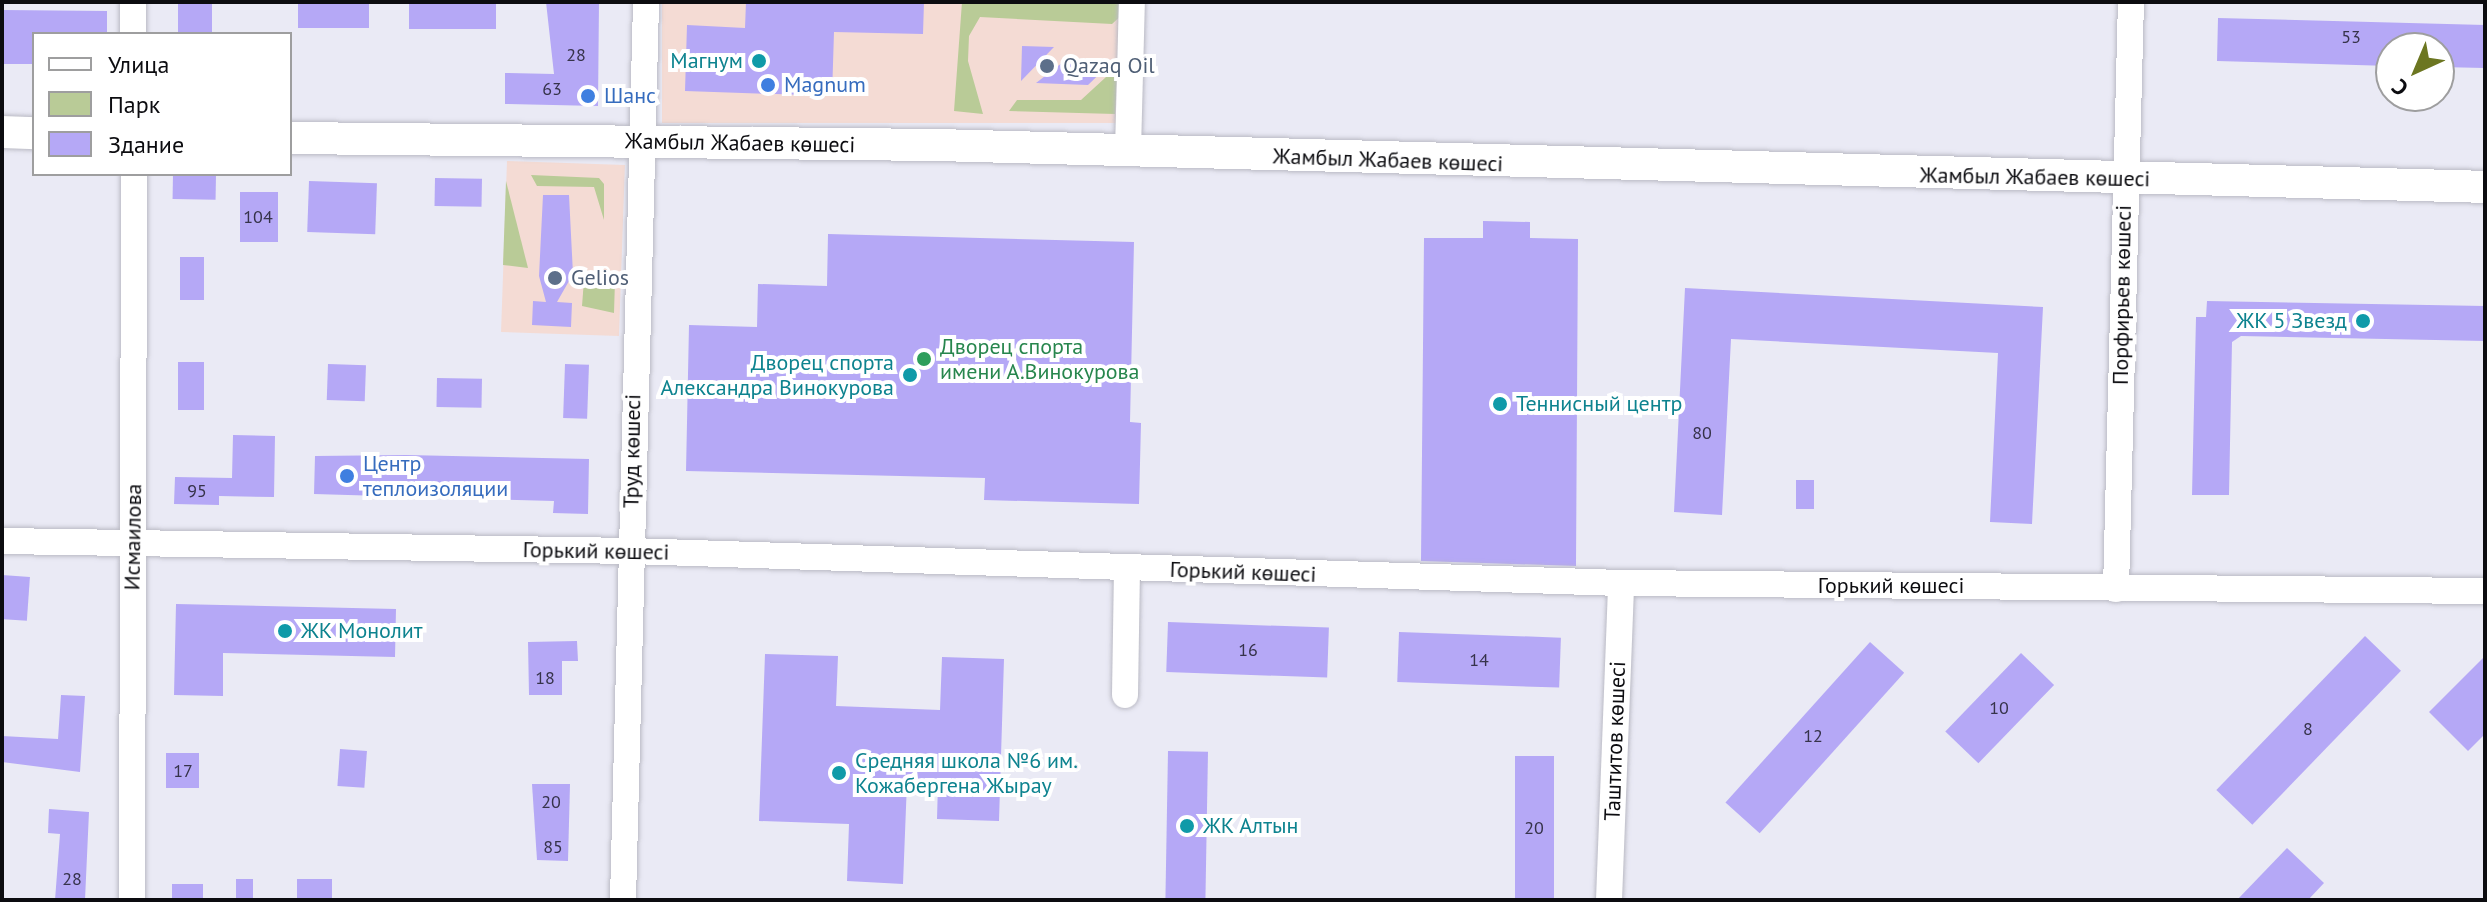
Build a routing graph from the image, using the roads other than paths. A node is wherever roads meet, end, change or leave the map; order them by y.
1 (133, 2) edge
2 (646, 2) edge
3 (1132, 2) edge
4 (2131, 2) edge
5 (133, 32) edge
6 (2, 132) edge
7 (32, 133) edge
8 (292, 138) edge
9 (642, 142) junction
10 (1128, 150) junction
11 (134, 176) edge
12 (2125, 179) junction
13 (2485, 187) edge
14 (2, 541) edge
15 (133, 543) junction
16 (630, 551) junction
17 (1127, 568) junction
18 (1621, 583) junction
19 (2116, 589) junction
20 (2485, 591) edge
21 (1125, 695) dead end
22 (132, 900) edge
23 (623, 900) edge
24 (1609, 900) edge

1 - 5 street
2 - 9 street, Труд көшесі
3 - 10 street
4 - 12 street, Порфирьев көшесі
6 - 7 main road
8 - 9 main road, Жамбыл Жабаев көшесі
9 - 10 main road, Жамбыл Жабаев көшесі
9 - 16 street, Труд көшесі
10 - 12 main road, Жамбыл Жабаев көшесі
11 - 15 street, Исмаилова
12 - 13 main road, Жамбыл Жабаев көшесі
12 - 19 street, Порфирьев көшесі
14 - 15 street, Горький көшесі
15 - 16 street, Горький көшесі
15 - 22 street, Исмаилова
16 - 17 street, Горький көшесі
16 - 23 street, Труд көшесі
17 - 18 street, Горький көшесі
17 - 21 street
18 - 19 street, Горький көшесі
18 - 24 street, Таштитов көшесі
19 - 20 street, Горький көшесі

